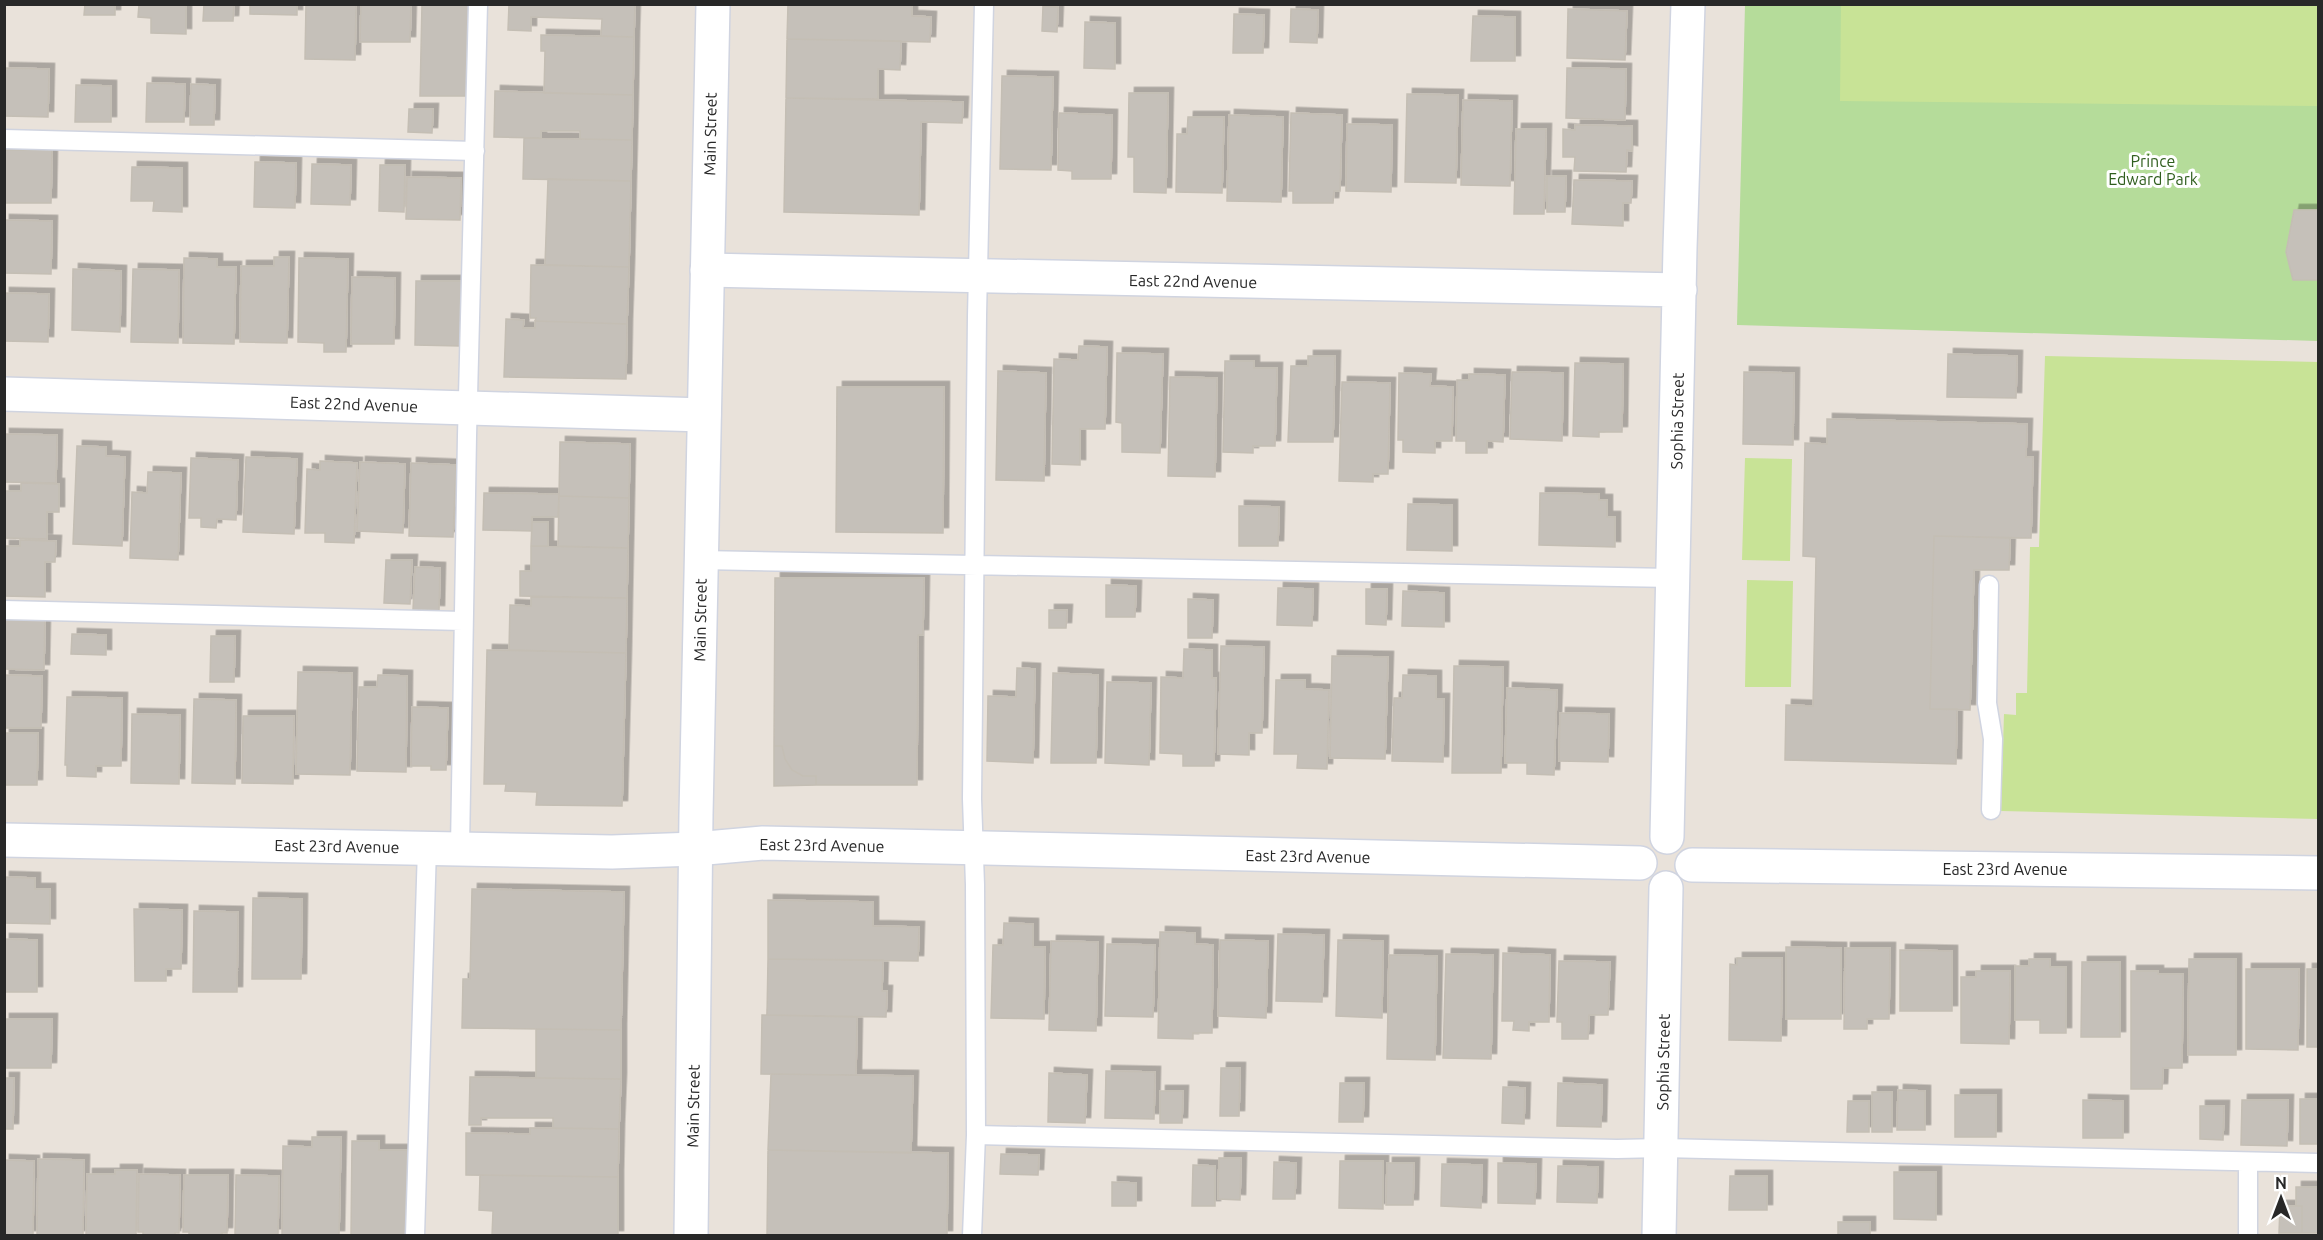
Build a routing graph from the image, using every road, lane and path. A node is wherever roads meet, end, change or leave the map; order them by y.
1 (478, 4) edge
2 (712, 4) edge
3 (984, 4) edge
4 (1688, 4) edge
5 (4, 139) edge
6 (474, 152) junction
7 (707, 270) junction
8 (978, 276) junction
9 (1680, 290) junction
10 (4, 394) edge
11 (467, 408) junction
12 (704, 415) junction
13 (701, 560) junction
14 (975, 564) junction
15 (1672, 578) junction
16 (1989, 585) dead end
17 (4, 610) edge
18 (463, 621) junction
19 (1991, 810) dead end
20 (1667, 837) junction
21 (4, 840) edge
22 (427, 848) junction
23 (460, 848) junction
24 (974, 848) junction
25 (695, 849) junction
26 (1640, 863) junction
27 (1692, 865) junction
28 (2319, 873) edge
29 (1666, 888) junction
30 (976, 1136) junction
31 (1662, 1148) junction
32 (2248, 1162) junction
33 (2319, 1163) edge
34 (415, 1236) edge
35 (691, 1236) edge
36 (972, 1236) edge
37 (1659, 1236) edge
38 (2248, 1236) edge

1 - 6 lane
2 - 7 street, Main Street
3 - 8 lane
4 - 9 street, Sophia Street
5 - 6 lane
6 - 11 lane
7 - 8 street, East 22nd Avenue
7 - 12 street, Main Street
8 - 9 street, East 22nd Avenue
8 - 14 lane
9 - 15 street, Sophia Street
10 - 11 street, East 22nd Avenue
11 - 12 street, East 22nd Avenue
11 - 18 lane
12 - 13 street, Main Street
13 - 14 lane
13 - 25 street, Main Street
14 - 15 lane
14 - 24 lane
15 - 20 street, Sophia Street
16 - 19 lane
17 - 18 lane
18 - 23 lane
20 - 26 street
20 - 27 street
21 - 22 street, East 23rd Avenue
22 - 23 street, East 23rd Avenue
22 - 34 lane
23 - 25 street, East 23rd Avenue
24 - 25 street, East 23rd Avenue
24 - 26 street, East 23rd Avenue
24 - 30 lane
25 - 35 street, Main Street
26 - 29 street
27 - 28 street, East 23rd Avenue
27 - 29 street
29 - 31 street, Sophia Street
30 - 31 lane
30 - 36 lane
31 - 32 lane
31 - 37 street, Sophia Street
32 - 33 lane
32 - 38 lane

